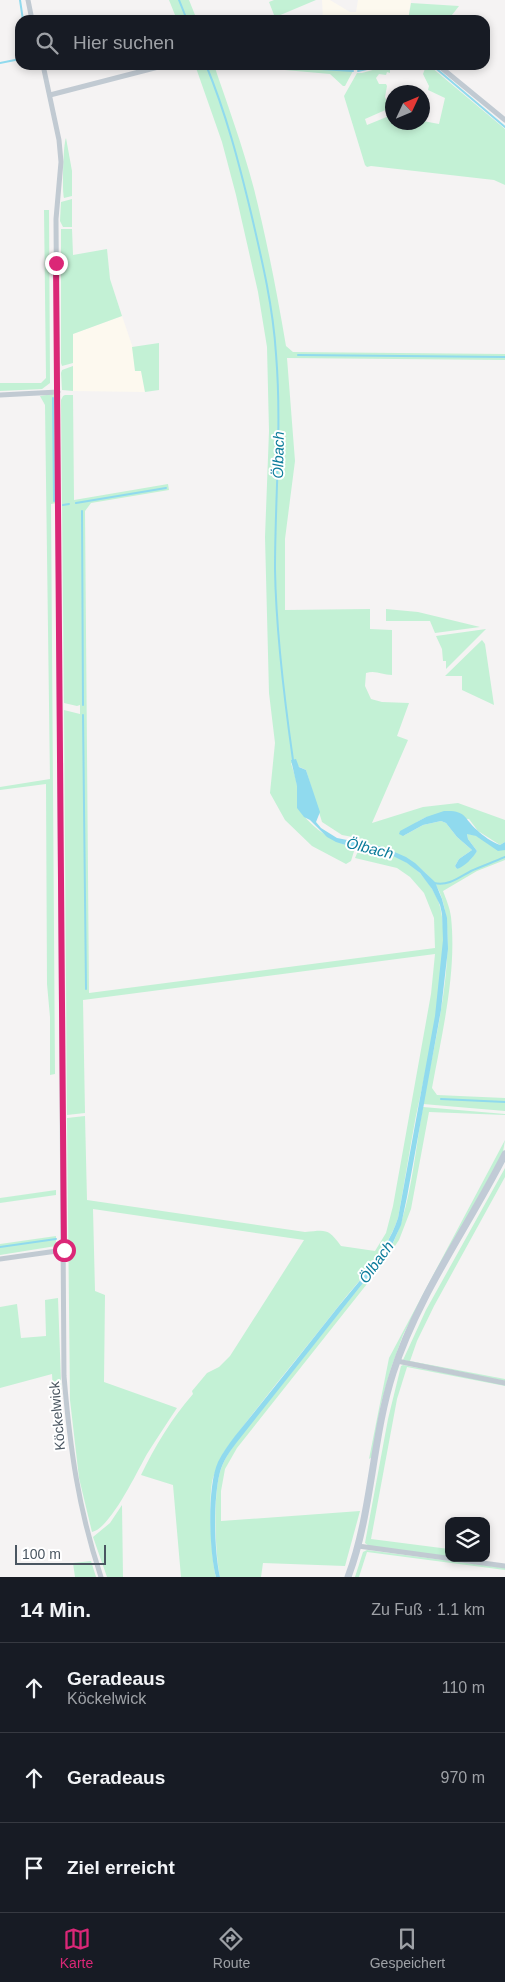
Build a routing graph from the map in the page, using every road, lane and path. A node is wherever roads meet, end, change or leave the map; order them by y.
1 (28, 0) edge
2 (31, 15) edge
3 (43, 70) edge
4 (147, 70) edge
5 (444, 70) edge
6 (50, 95) junction
7 (505, 120) edge
8 (58, 392) junction
9 (0, 395) edge
10 (505, 1155) edge
11 (64, 1250) junction
12 (0, 1260) edge
13 (397, 1362) junction
14 (505, 1383) edge
15 (358, 1546) junction
16 (505, 1566) edge
17 (101, 1577) edge
18 (348, 1577) edge

1 - 2 street
3 - 6 street, Köckelwick
4 - 6 street
5 - 7 street
6 - 8 street, Köckelwick
8 - 9 street
8 - 11 street, Köckelwick
10 - 13 main road
11 - 12 street
11 - 17 street, Köckelwick
13 - 14 street
13 - 15 main road
15 - 16 street
15 - 18 main road

